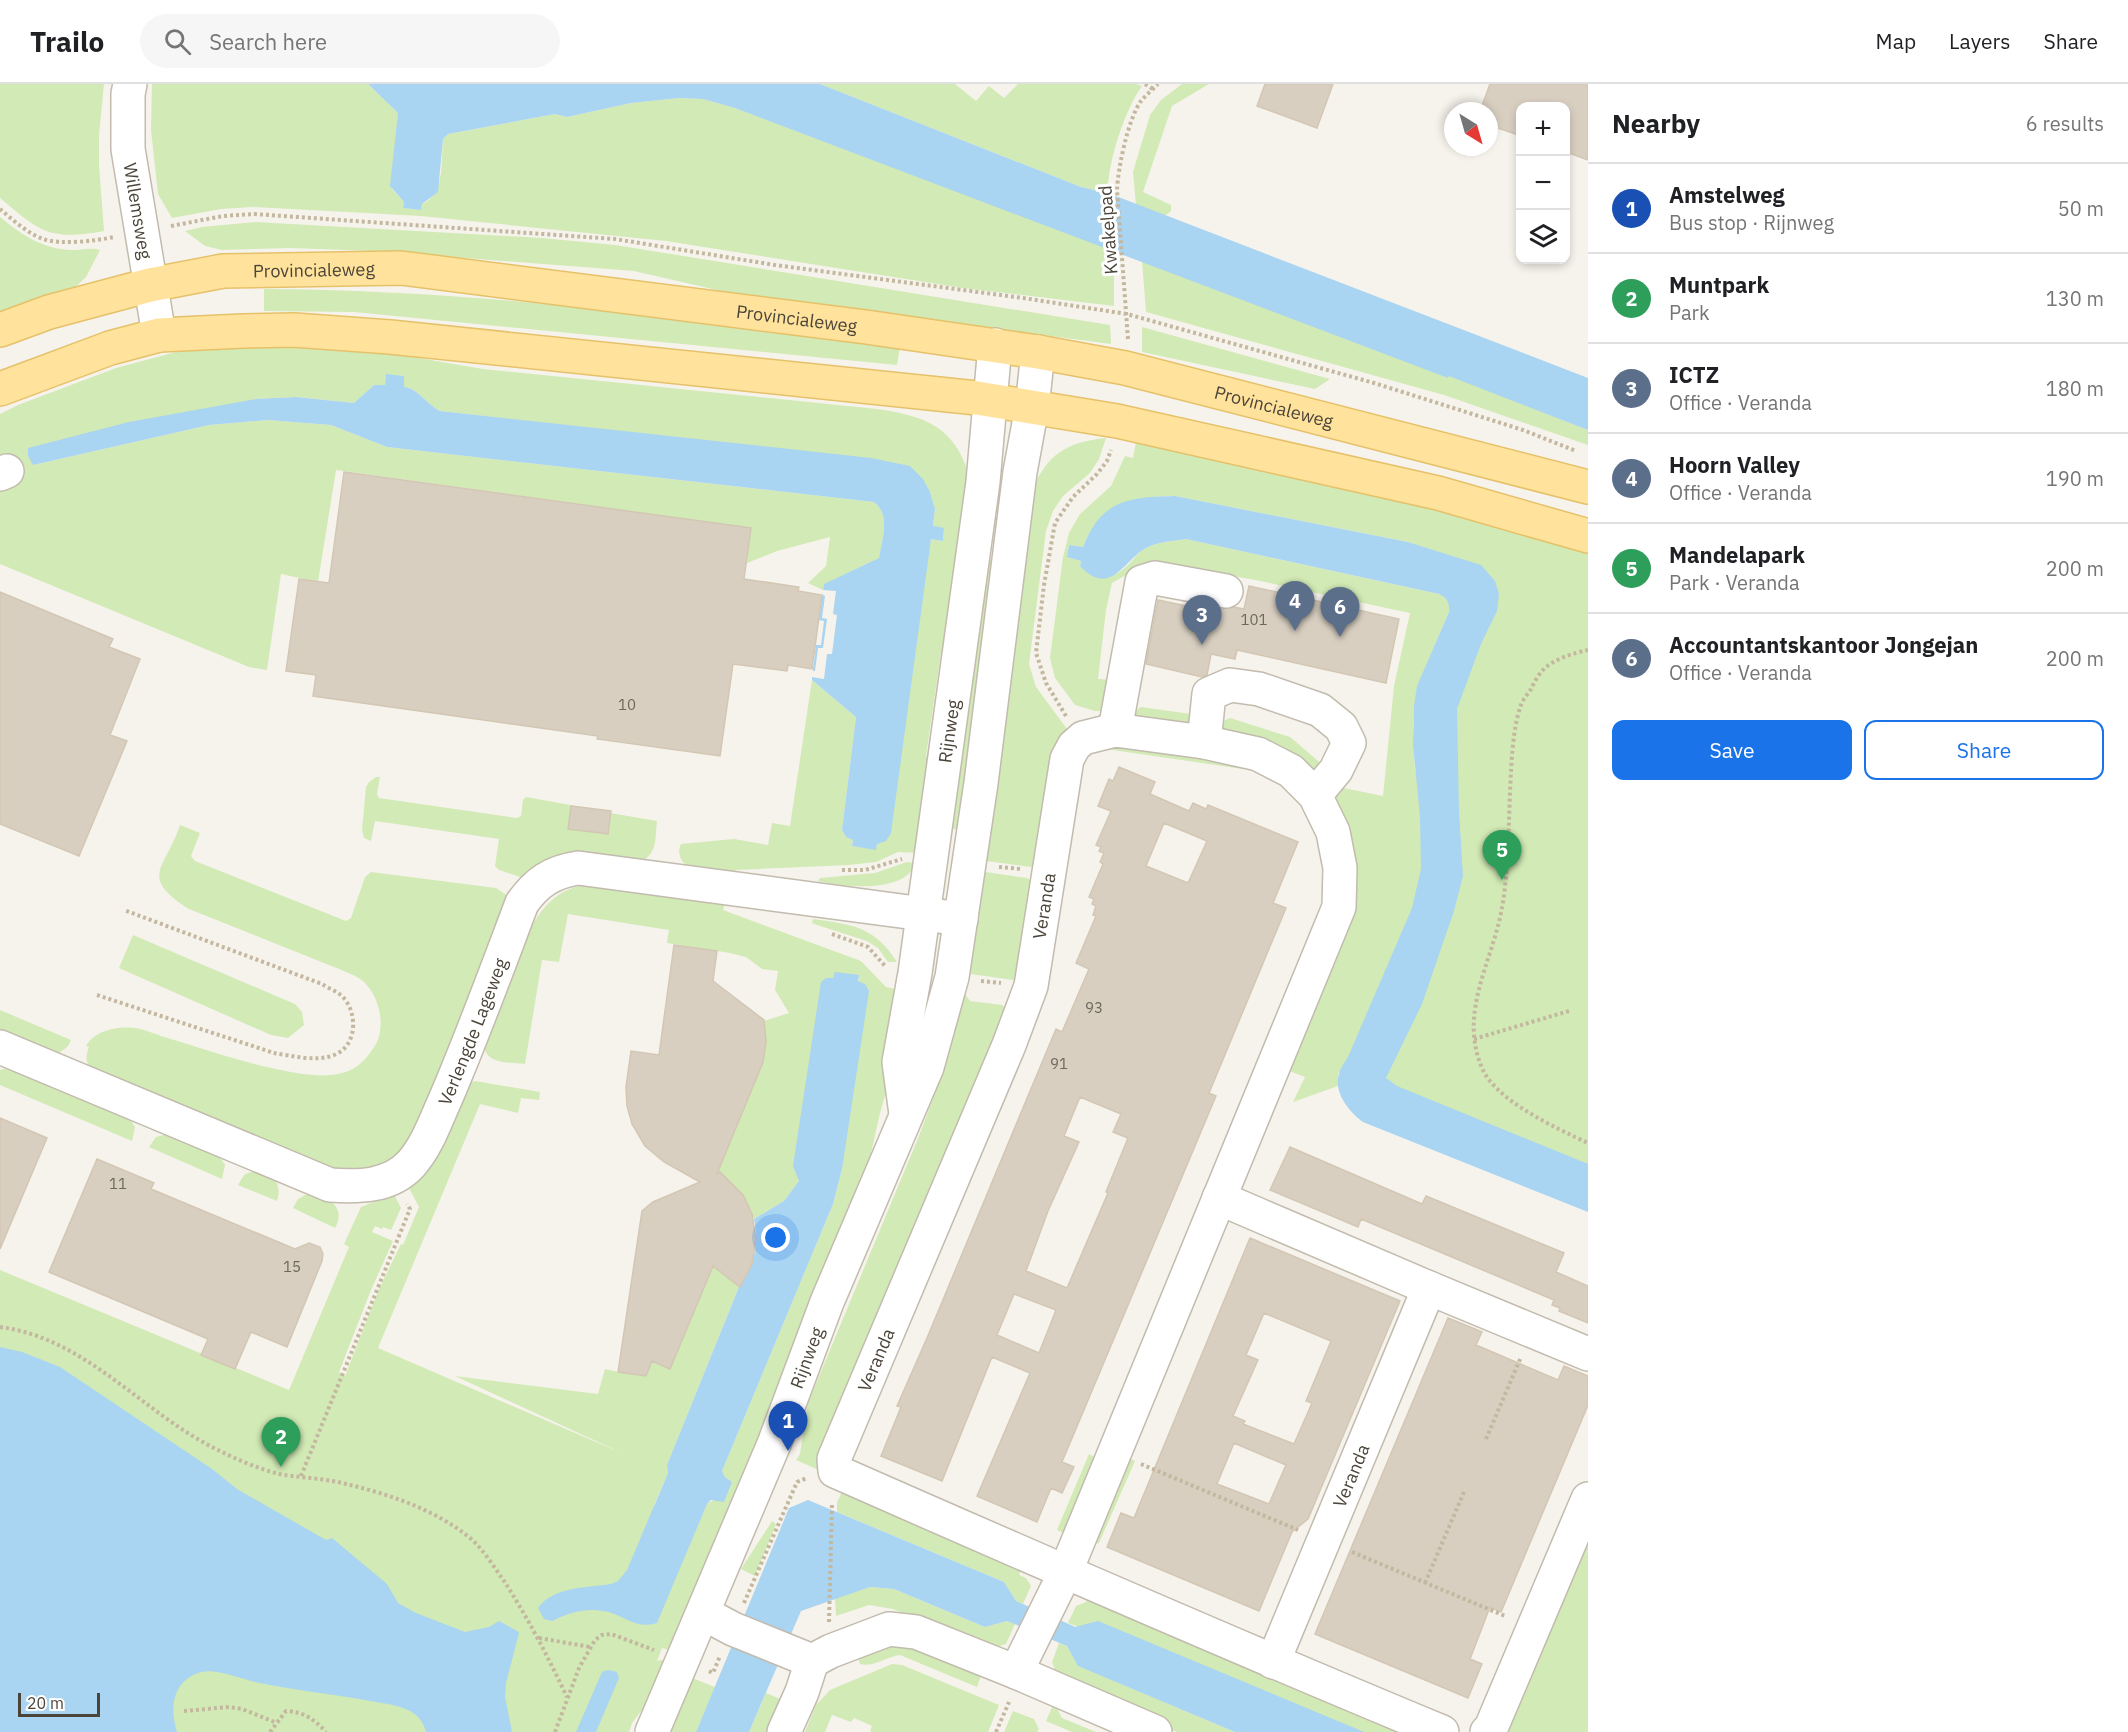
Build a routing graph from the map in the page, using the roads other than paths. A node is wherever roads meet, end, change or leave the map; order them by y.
1 (130, 84) edge
2 (150, 285) junction
3 (0, 330) edge
4 (159, 335) junction
5 (995, 345) junction
6 (1038, 352) junction
7 (0, 389) edge
8 (990, 401) junction
9 (1032, 407) junction
10 (1588, 487) edge
11 (1588, 536) edge
12 (1226, 591) dead end
13 (1115, 730) junction
14 (1204, 742) junction
15 (1315, 795) junction
16 (923, 914) junction
17 (961, 919) junction
18 (0, 1047) edge
19 (906, 1116) junction
20 (1219, 1198) junction
21 (1429, 1288) junction
22 (1588, 1354) edge
23 (1588, 1499) edge
24 (1065, 1573) junction
25 (702, 1613) junction
26 (799, 1657) junction
27 (1273, 1662) junction
28 (1016, 1672) junction
29 (652, 1732) edge
30 (784, 1732) edge
31 (1155, 1732) edge
32 (1442, 1732) edge
33 (1487, 1732) edge

1 - 2 street, Willemsweg
2 - 3 main road, Provincialeweg
2 - 4 street, Willemsweg
2 - 5 main road, Provincialeweg
4 - 7 main road
4 - 8 main road
5 - 6 main road, Provincialeweg
5 - 8 street, Rijnweg
6 - 9 street, Rijnweg
6 - 10 main road, Provincialeweg
8 - 9 main road
8 - 16 street, Rijnweg
9 - 11 main road
9 - 17 street, Rijnweg
12 - 13 street
13 - 14 street
13 - 24 street, Veranda
14 - 15 street
14 - 15 street
15 - 20 street
16 - 17 street, Verlengde Lageweg
16 - 18 street, Verlengde Lageweg
16 - 19 street, Rijnweg
17 - 19 street, Rijnweg
19 - 25 street, Rijnweg
20 - 21 street
20 - 24 street
21 - 22 street
21 - 27 street, Veranda
23 - 33 street
24 - 27 street
24 - 28 street
25 - 26 street
25 - 29 street, Rijnweg
26 - 28 street
26 - 30 street
27 - 32 street
28 - 31 street

